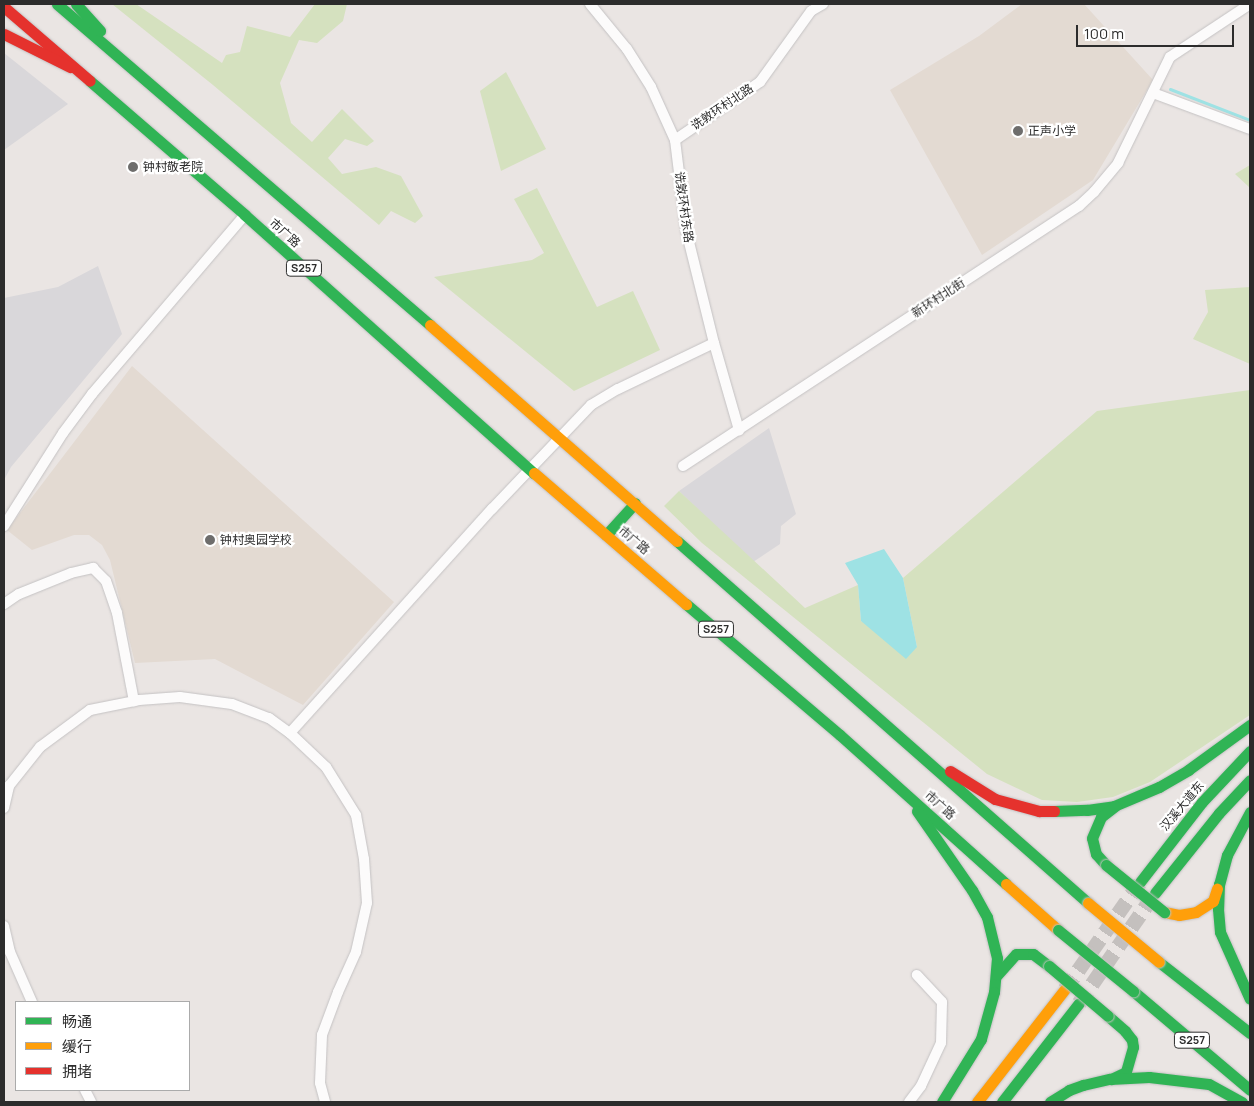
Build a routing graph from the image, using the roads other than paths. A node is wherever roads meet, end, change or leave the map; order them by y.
1 (57, 4) edge
2 (590, 4) edge
3 (823, 4) edge
4 (1250, 4) edge
5 (78, 5) edge
6 (4, 7) edge
7 (4, 34) edge
8 (129, 67) junction
9 (76, 70) junction
10 (1153, 93) junction
11 (1250, 129) edge
12 (675, 140) junction
13 (245, 215) junction
14 (714, 344) junction
15 (739, 430) junction
16 (560, 436) junction
17 (683, 466) dead end
18 (529, 469) junction
19 (635, 503) junction
20 (4, 526) edge
21 (606, 535) junction
22 (4, 604) edge
23 (134, 701) junction
24 (1250, 725) edge
25 (290, 732) junction
26 (915, 750) junction
27 (1250, 751) edge
28 (1250, 780) edge
29 (902, 789) junction
30 (1115, 806) junction
31 (4, 808) edge
32 (1250, 812) edge
33 (1220, 881) junction
34 (1140, 882) tunnel mouth
35 (1154, 893) tunnel mouth
36 (4, 926) edge
37 (917, 975) dead end
38 (997, 975) junction
39 (1064, 989) tunnel mouth
40 (1250, 999) edge
41 (32, 1001) edge
42 (1079, 1003) tunnel mouth
43 (1250, 1033) edge
44 (1110, 1079) junction
45 (1250, 1090) edge
46 (325, 1102) edge
47 (908, 1102) edge
48 (942, 1102) edge
49 (977, 1102) edge
50 (1002, 1102) edge
51 (1050, 1102) edge
52 (1242, 1102) edge

1 - 8 main road, 市广路
2 - 12 street, 诜敦环村东路
3 - 12 street, 诜敦环村北路
4 - 10 street, 新环村北街
5 - 8 main road
6 - 9 main road, 市广路 / S257
7 - 9 main road
8 - 16 main road, 市广路
9 - 13 main road, 市广路 / S257
10 - 11 street
10 - 15 street, 新环村北街
12 - 14 street, 诜敦环村东路
13 - 18 main road, 市广路 / S257
13 - 20 street
14 - 15 street, 诜敦环村东路
14 - 16 street
15 - 17 street, 新环村北街
16 - 18 street
16 - 19 main road, 市广路
18 - 21 main road, 市广路 / S257
18 - 25 street
19 - 21 main road
19 - 26 main road, 市广路
21 - 29 main road, 市广路 / S257
22 - 23 street
23 - 25 street
23 - 31 street
24 - 30 main road
25 - 46 street
26 - 30 main road
26 - 43 main road, 市广路, bridge
27 - 34 main road, 汉溪大道东
28 - 35 main road
29 - 38 main road
29 - 45 main road, 市广路 / S257, bridge
30 - 33 main road, bridge
32 - 33 main road
33 - 40 main road
36 - 41 street
37 - 47 street
38 - 44 main road, bridge
38 - 48 main road
39 - 49 main road
42 - 50 main road
44 - 51 main road
44 - 52 main road

